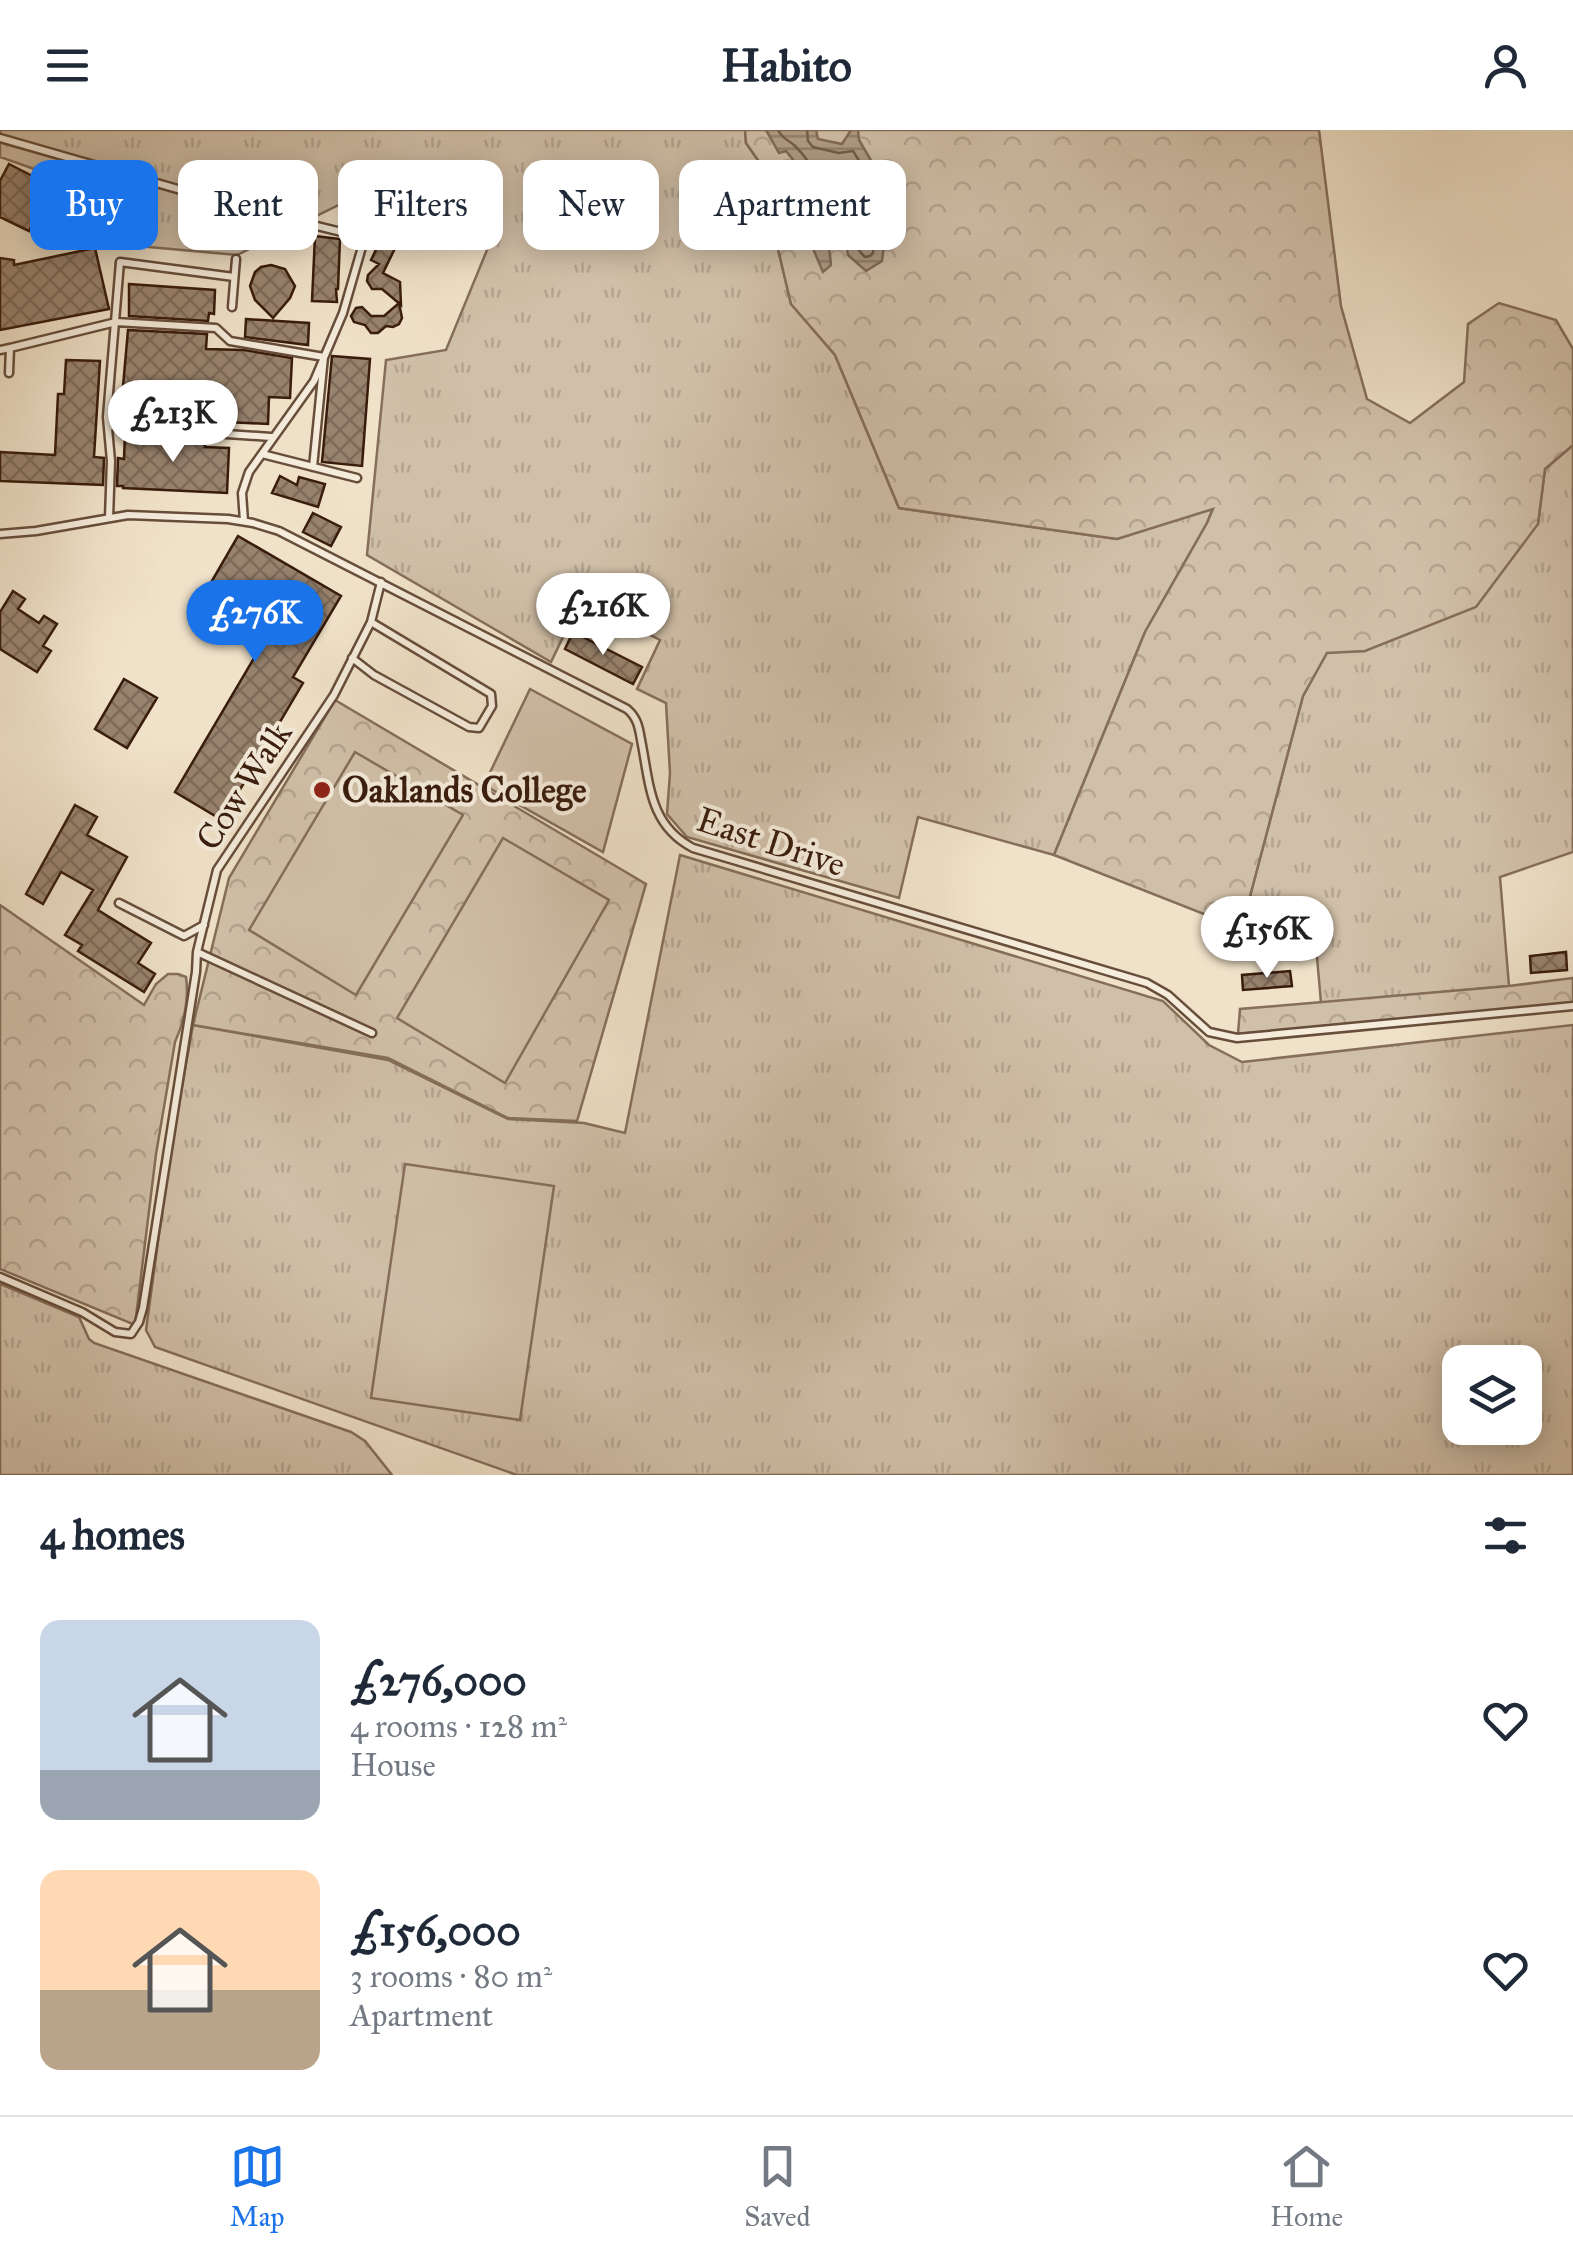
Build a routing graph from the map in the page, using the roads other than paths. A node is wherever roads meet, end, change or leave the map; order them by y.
1 (0, 138) edge
2 (236, 259) dead end
3 (234, 277) junction
4 (232, 307) dead end
5 (116, 322) junction
6 (10, 348) junction
7 (0, 350) edge
8 (324, 357) junction
9 (9, 372) dead end
10 (108, 426) junction
11 (272, 438) junction
12 (262, 454) junction
13 (314, 467) junction
14 (357, 478) dead end
15 (110, 518) junction
16 (244, 521) junction
17 (0, 534) edge
18 (382, 582) junction
19 (371, 622) junction
20 (352, 658) junction
21 (120, 903) dead end
22 (204, 924) junction
23 (197, 952) junction
24 (1573, 1006) edge
25 (372, 1034) dead end
26 (0, 1277) edge

1 - 8 lane
2 - 3 lane
3 - 4 lane
3 - 5 lane
5 - 6 lane
5 - 8 lane
5 - 10 lane
6 - 7 lane
6 - 9 lane
8 - 11 lane
8 - 13 lane
10 - 11 lane
10 - 15 lane
11 - 12 lane
12 - 13 lane
12 - 16 lane
13 - 14 lane
15 - 16 lane, East Drive
15 - 17 lane, East Drive
16 - 18 lane, East Drive
18 - 19 lane, Cow Walk
18 - 24 lane, East Drive
19 - 20 lane, Cow Walk
19 - 20 lane
20 - 22 lane, Cow Walk
21 - 22 lane
22 - 23 lane, Cow Walk
23 - 25 lane
23 - 26 lane, Cow Walk

